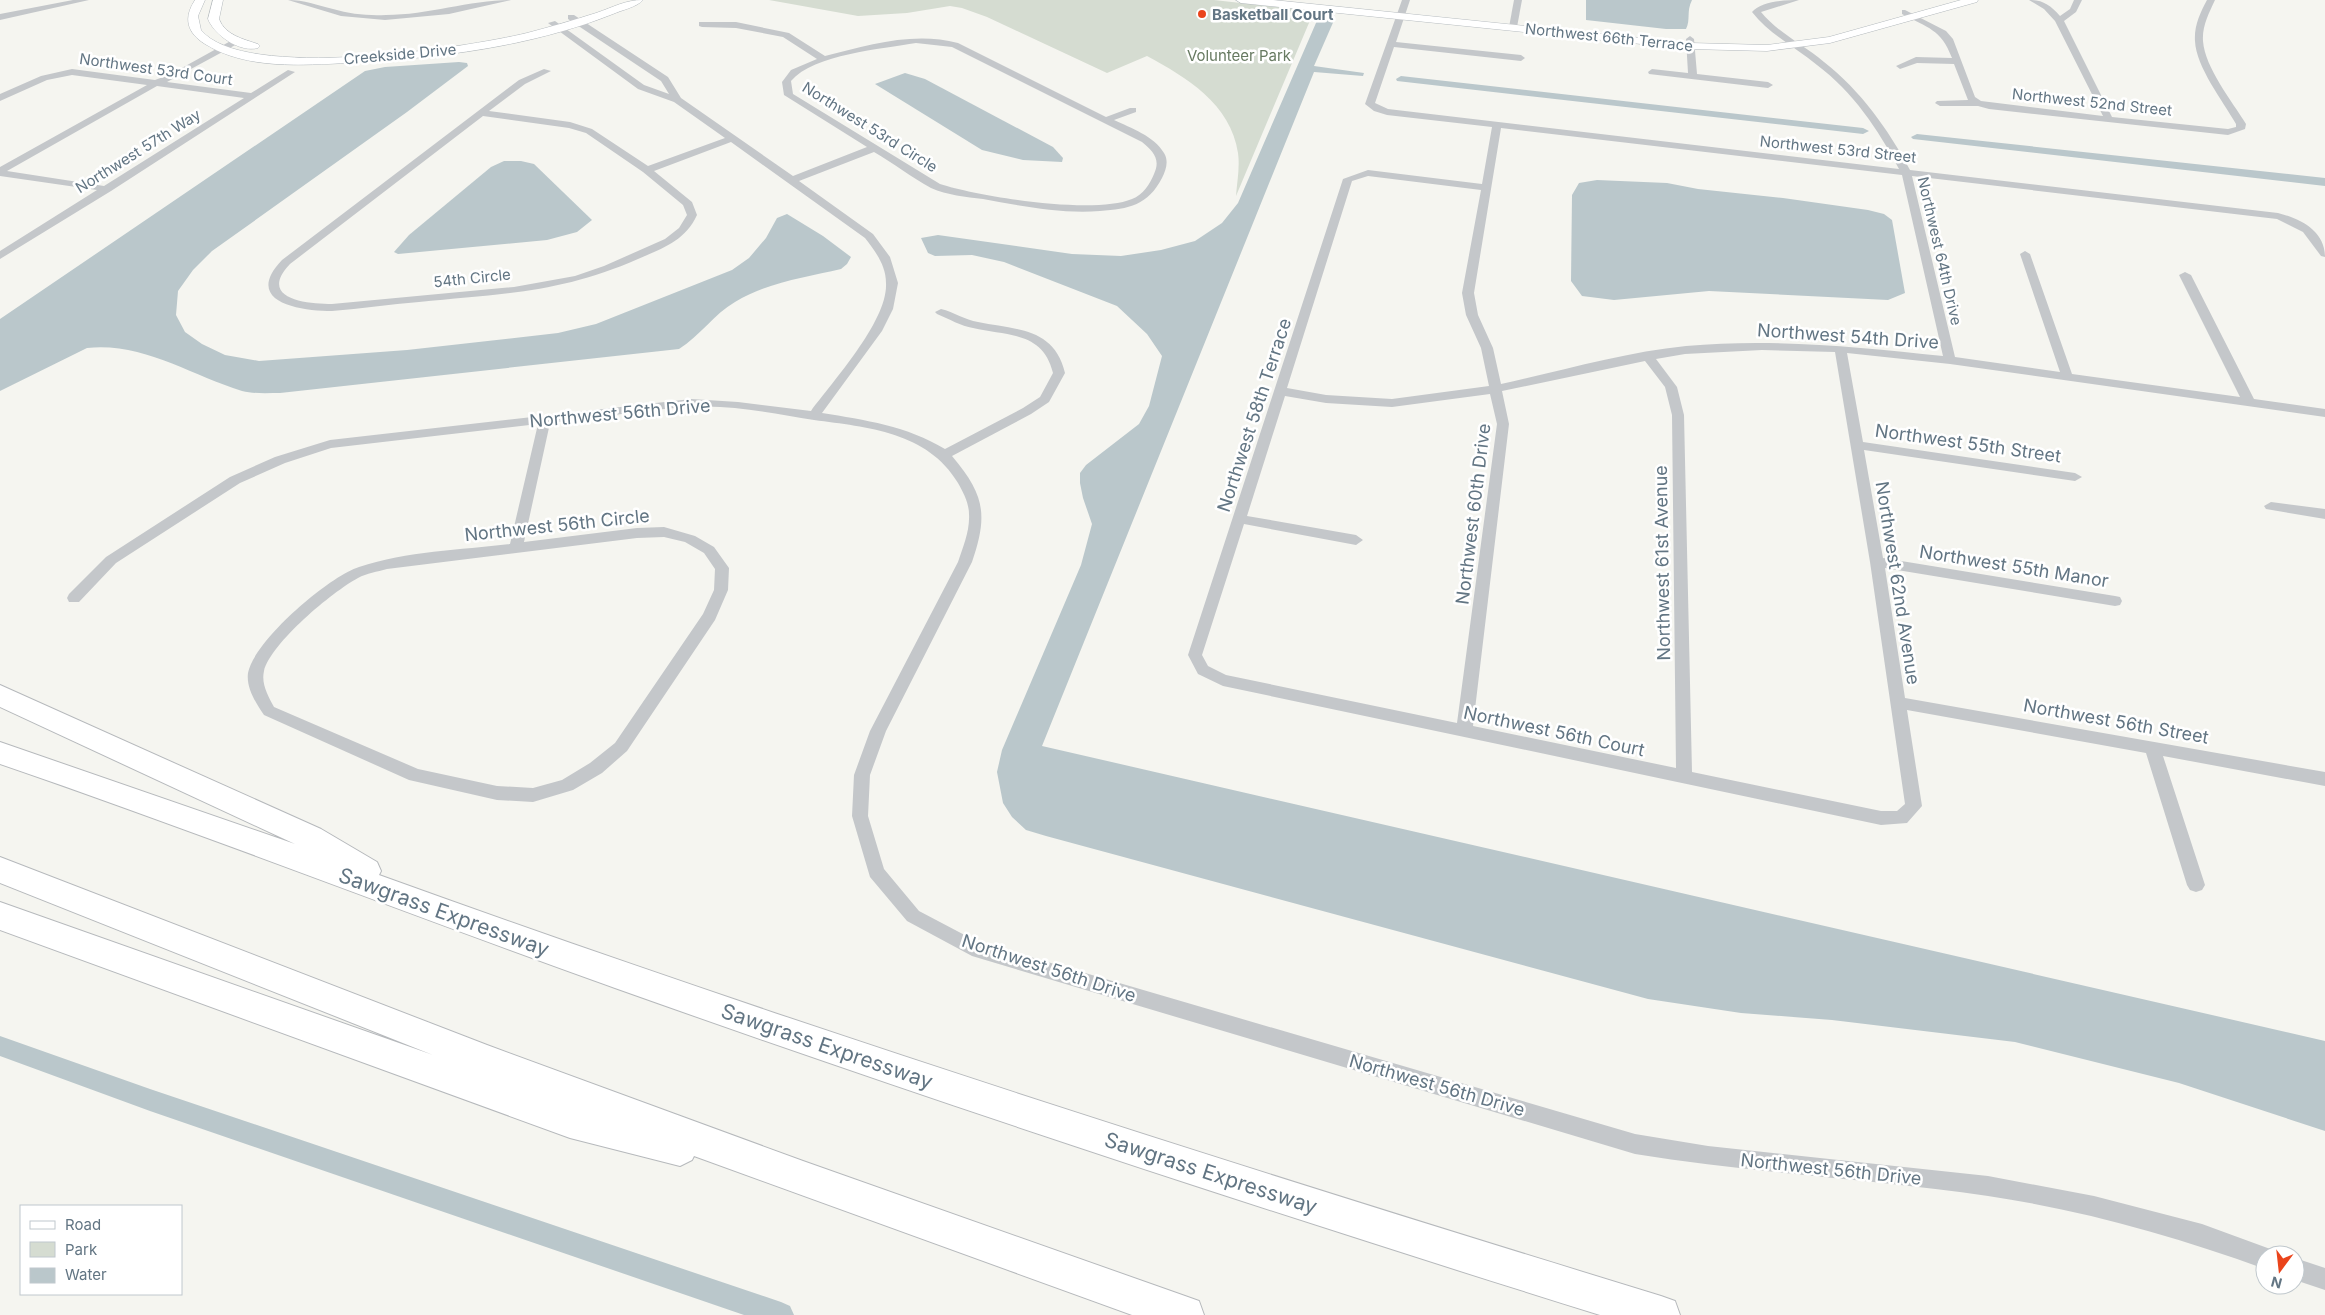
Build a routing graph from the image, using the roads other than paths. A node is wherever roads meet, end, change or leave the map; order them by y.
1 (85, 0) edge
2 (200, 0) edge
3 (218, 0) edge
4 (292, 0) edge
5 (508, 0) edge
6 (619, 0) edge
7 (638, 0) edge
8 (1241, 0) edge
9 (1310, 0) edge
10 (1518, 0) edge
11 (1795, 0) edge
12 (1943, 0) edge
13 (1972, 0) edge
14 (2033, 0) edge
15 (2078, 0) edge
16 (2211, 0) edge
17 (1265, 1) edge
18 (1404, 9) edge
19 (1905, 12) junction
20 (0, 18) edge
21 (1916, 18) junction
22 (575, 20) junction
23 (2059, 20) junction
24 (702, 24) dead end
25 (1514, 24) junction
26 (556, 25) junction
27 (233, 39) junction
28 (1690, 42) junction
29 (1792, 42) junction
30 (1391, 44) junction
31 (218, 48) junction
32 (1522, 58) dead end
33 (823, 59) junction
34 (1956, 61) junction
35 (643, 66) junction
36 (1900, 66) dead end
37 (547, 71) dead end
38 (291, 72) dead end
39 (621, 72) junction
40 (1652, 72) dead end
41 (1693, 77) junction
42 (156, 83) junction
43 (1768, 85) dead end
44 (253, 96) junction
45 (0, 98) edge
46 (677, 100) junction
47 (1940, 103) dead end
48 (1978, 103) junction
49 (1133, 110) dead end
50 (481, 113) junction
51 (2108, 119) junction
52 (1106, 120) junction
53 (1497, 126) junction
54 (731, 139) junction
55 (874, 148) junction
56 (647, 170) junction
57 (0, 172) edge
58 (1906, 172) junction
59 (792, 180) junction
60 (1486, 188) junction
61 (107, 189) junction
62 (2025, 254) dead end
63 (2325, 254) edge
64 (0, 256) edge
65 (2185, 275) dead end
66 (941, 312) dead end
67 (1840, 349) junction
68 (1648, 356) junction
69 (1950, 360) junction
70 (2067, 376) junction
71 (1497, 389) junction
72 (1280, 391) junction
73 (2249, 402) junction
74 (2325, 413) edge
75 (814, 416) junction
76 (545, 419) junction
77 (1856, 446) junction
78 (944, 455) junction
79 (2075, 477) dead end
80 (2271, 506) dead end
81 (2325, 514) edge
82 (1239, 519) junction
83 (1356, 540) dead end
84 (516, 547) junction
85 (1877, 562) junction
86 (74, 598) dead end
87 (2115, 601) dead end
88 (1203, 670) joint
89 (0, 695) edge
90 (1899, 703) junction
91 (1464, 732) junction
92 (2152, 748) junction
93 (0, 753) edge
94 (1684, 778) junction
95 (2325, 779) edge
96 (1901, 818) joint
97 (0, 870) edge
98 (2196, 885) dead end
99 (423, 904) junction
100 (0, 916) edge
101 (803, 1179) junction
102 (2255, 1254) edge
103 (2305, 1272) edge
104 (2325, 1279) edge
105 (1185, 1315) edge
106 (1661, 1315) edge

1 - 20 street
2 - 31 street, Creekside Drive
3 - 27 street
4 - 5 street
6 - 22 street, Creekside Drive
7 - 22 street, Creekside Drive
8 - 17 street, Northwest 66th Terrace
9 - 18 street, Northwest 66th Terrace
10 - 25 street
11 - 29 street, Northwest 64th Drive
12 - 19 street, Northwest 66th Terrace
13 - 21 street, Northwest 66th Terrace
14 - 23 street
15 - 23 street
16 - 51 street, Northwest 52nd Street
17 - 18 street, Northwest 66th Terrace
18 - 25 street, Northwest 66th Terrace
18 - 30 street
19 - 21 street
19 - 29 street, Northwest 66th Terrace
21 - 29 street, Northwest 66th Terrace
21 - 34 street
22 - 26 street, Creekside Drive
22 - 35 street
23 - 51 street
24 - 33 street, Northwest 53rd Circle
25 - 28 street, Northwest 66th Terrace
26 - 27 street, Creekside Drive
26 - 31 street, Creekside Drive
26 - 39 street
27 - 31 street
28 - 29 street, Northwest 66th Terrace
28 - 41 street
29 - 58 street, Northwest 64th Drive
30 - 32 street
30 - 53 street, Northwest 53rd Street
31 - 42 street
33 - 52 street, Northwest 53rd Circle
33 - 55 street, Northwest 53rd Circle
34 - 36 street
34 - 48 street
35 - 39 street
35 - 46 street
37 - 50 street, 54th Circle
38 - 44 street, Northwest 57th Way
39 - 46 street
40 - 41 street
41 - 43 street
42 - 44 street, Northwest 53rd Court
42 - 45 street, Northwest 53rd Court
42 - 57 street
44 - 61 street, Northwest 57th Way
46 - 54 street
47 - 48 street, Northwest 52nd Street
48 - 51 street, Northwest 52nd Street
49 - 52 street
50 - 56 street, 54th Circle
50 - 56 street, 54th Circle
52 - 55 street, Northwest 53rd Circle
53 - 58 street, Northwest 53rd Street
53 - 60 street, Northwest 60th Drive
54 - 56 street
54 - 59 street
55 - 59 street
57 - 61 street
58 - 63 street, Northwest 53rd Street
58 - 69 street, Northwest 64th Drive
59 - 75 street
60 - 71 street, Northwest 60th Drive
60 - 72 street, Northwest 58th Terrace
61 - 64 street, Northwest 57th Way
62 - 70 street
65 - 73 street
66 - 78 street
67 - 68 street, Northwest 54th Drive
67 - 69 street, Northwest 54th Drive
67 - 77 street, Northwest 62nd Avenue
68 - 71 street, Northwest 54th Drive
68 - 94 street, Northwest 61st Avenue
69 - 70 street, Northwest 54th Drive
70 - 73 street, Northwest 54th Drive
71 - 72 street, Northwest 54th Drive
71 - 91 street, Northwest 60th Drive
72 - 82 street, Northwest 58th Terrace
73 - 74 street, Northwest 54th Drive
75 - 76 street, Northwest 56th Drive
75 - 78 street, Northwest 56th Drive
76 - 84 street
76 - 86 street, Northwest 56th Drive
77 - 79 street, Northwest 55th Street
77 - 85 street, Northwest 62nd Avenue
78 - 102 street, Northwest 56th Drive
80 - 81 street
82 - 83 street
82 - 88 street, Northwest 58th Terrace
84 - 84 street, Northwest 56th Circle
85 - 87 street, Northwest 55th Manor
85 - 90 street, Northwest 62nd Avenue
88 - 91 street, Northwest 56th Court
89 - 99 highway
90 - 92 street, Northwest 56th Street
90 - 96 street, Northwest 62nd Avenue
91 - 94 street, Northwest 56th Court
92 - 95 street, Northwest 56th Street
92 - 98 street
93 - 99 highway, Sawgrass Expressway
94 - 96 street, Northwest 56th Court
97 - 101 highway
99 - 106 highway, Sawgrass Expressway
100 - 101 highway
101 - 105 highway
103 - 104 street

